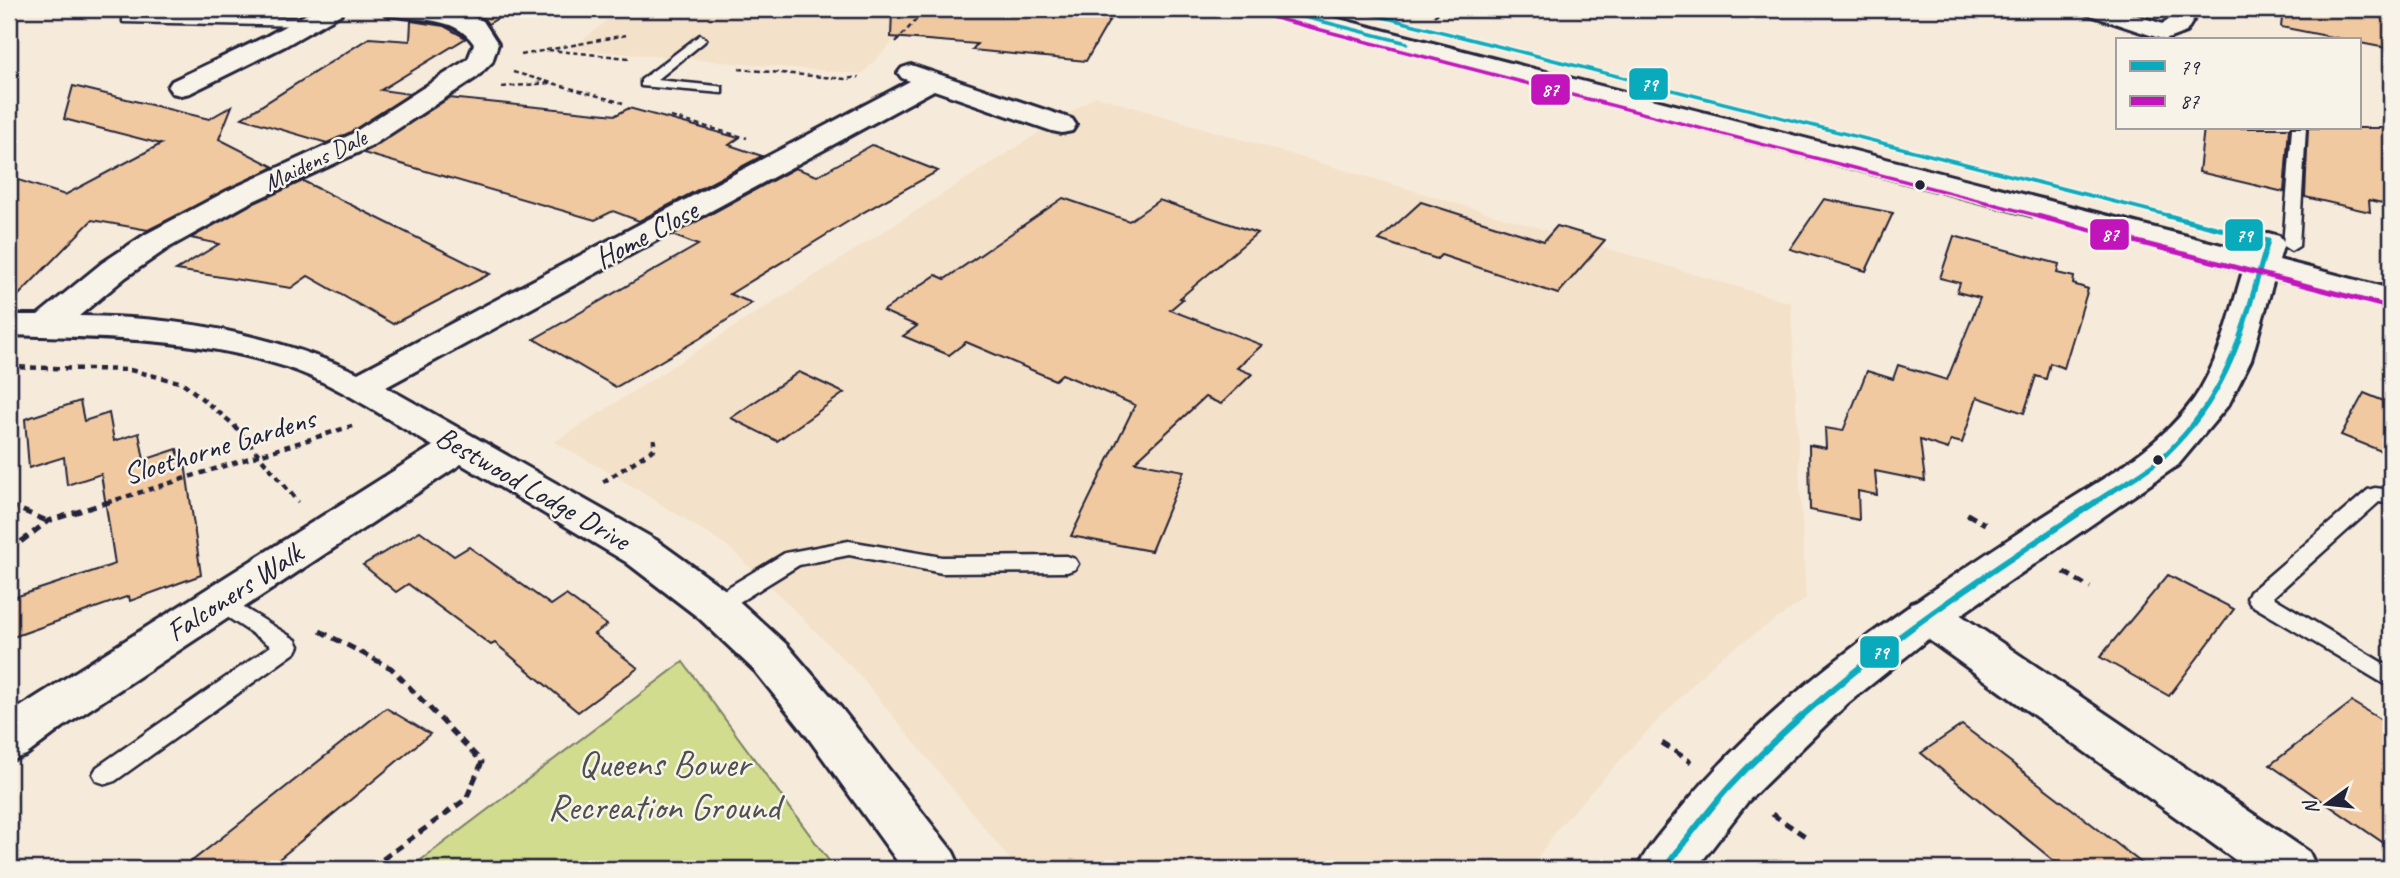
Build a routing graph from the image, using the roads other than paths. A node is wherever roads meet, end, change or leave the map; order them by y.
1 (333, 9) edge
2 (393, 9) edge
3 (1273, 9) edge
4 (1350, 9) edge
5 (2095, 9) edge
6 (2179, 9) edge
7 (127, 19) dead end
8 (309, 22) junction
9 (2158, 37) edge
10 (700, 39) dead end
11 (181, 87) dead end
12 (717, 90) dead end
13 (1062, 125) dead end
14 (2299, 130) edge
15 (2273, 251) junction
16 (2391, 271) edge
17 (2391, 299) edge
18 (28, 325) edge
19 (359, 387) junction
20 (461, 446) junction
21 (2391, 497) edge
22 (1067, 564) dead end
23 (220, 601) junction
24 (715, 606) junction
25 (1927, 615) junction
26 (2391, 679) edge
27 (9, 741) edge
28 (106, 774) dead end
29 (934, 869) edge
30 (1664, 869) edge
31 (2290, 869) edge

1 - 8 street
2 - 18 street, Maidens Dale
3 - 15 street
4 - 15 street
5 - 9 street
6 - 9 street
7 - 8 lane
8 - 11 street
10 - 12 lane
13 - 19 street, Home Close
14 - 15 lane
15 - 16 street
15 - 17 street
15 - 25 street
18 - 19 street, Bestwood Lodge Drive
19 - 20 street, Bestwood Lodge Drive
20 - 23 street, Falconers Walk
20 - 24 street, Bestwood Lodge Drive
21 - 26 lane
22 - 24 lane
23 - 27 street, Falconers Walk
23 - 28 lane
24 - 29 street, Bestwood Lodge Drive
25 - 30 street
25 - 31 street

